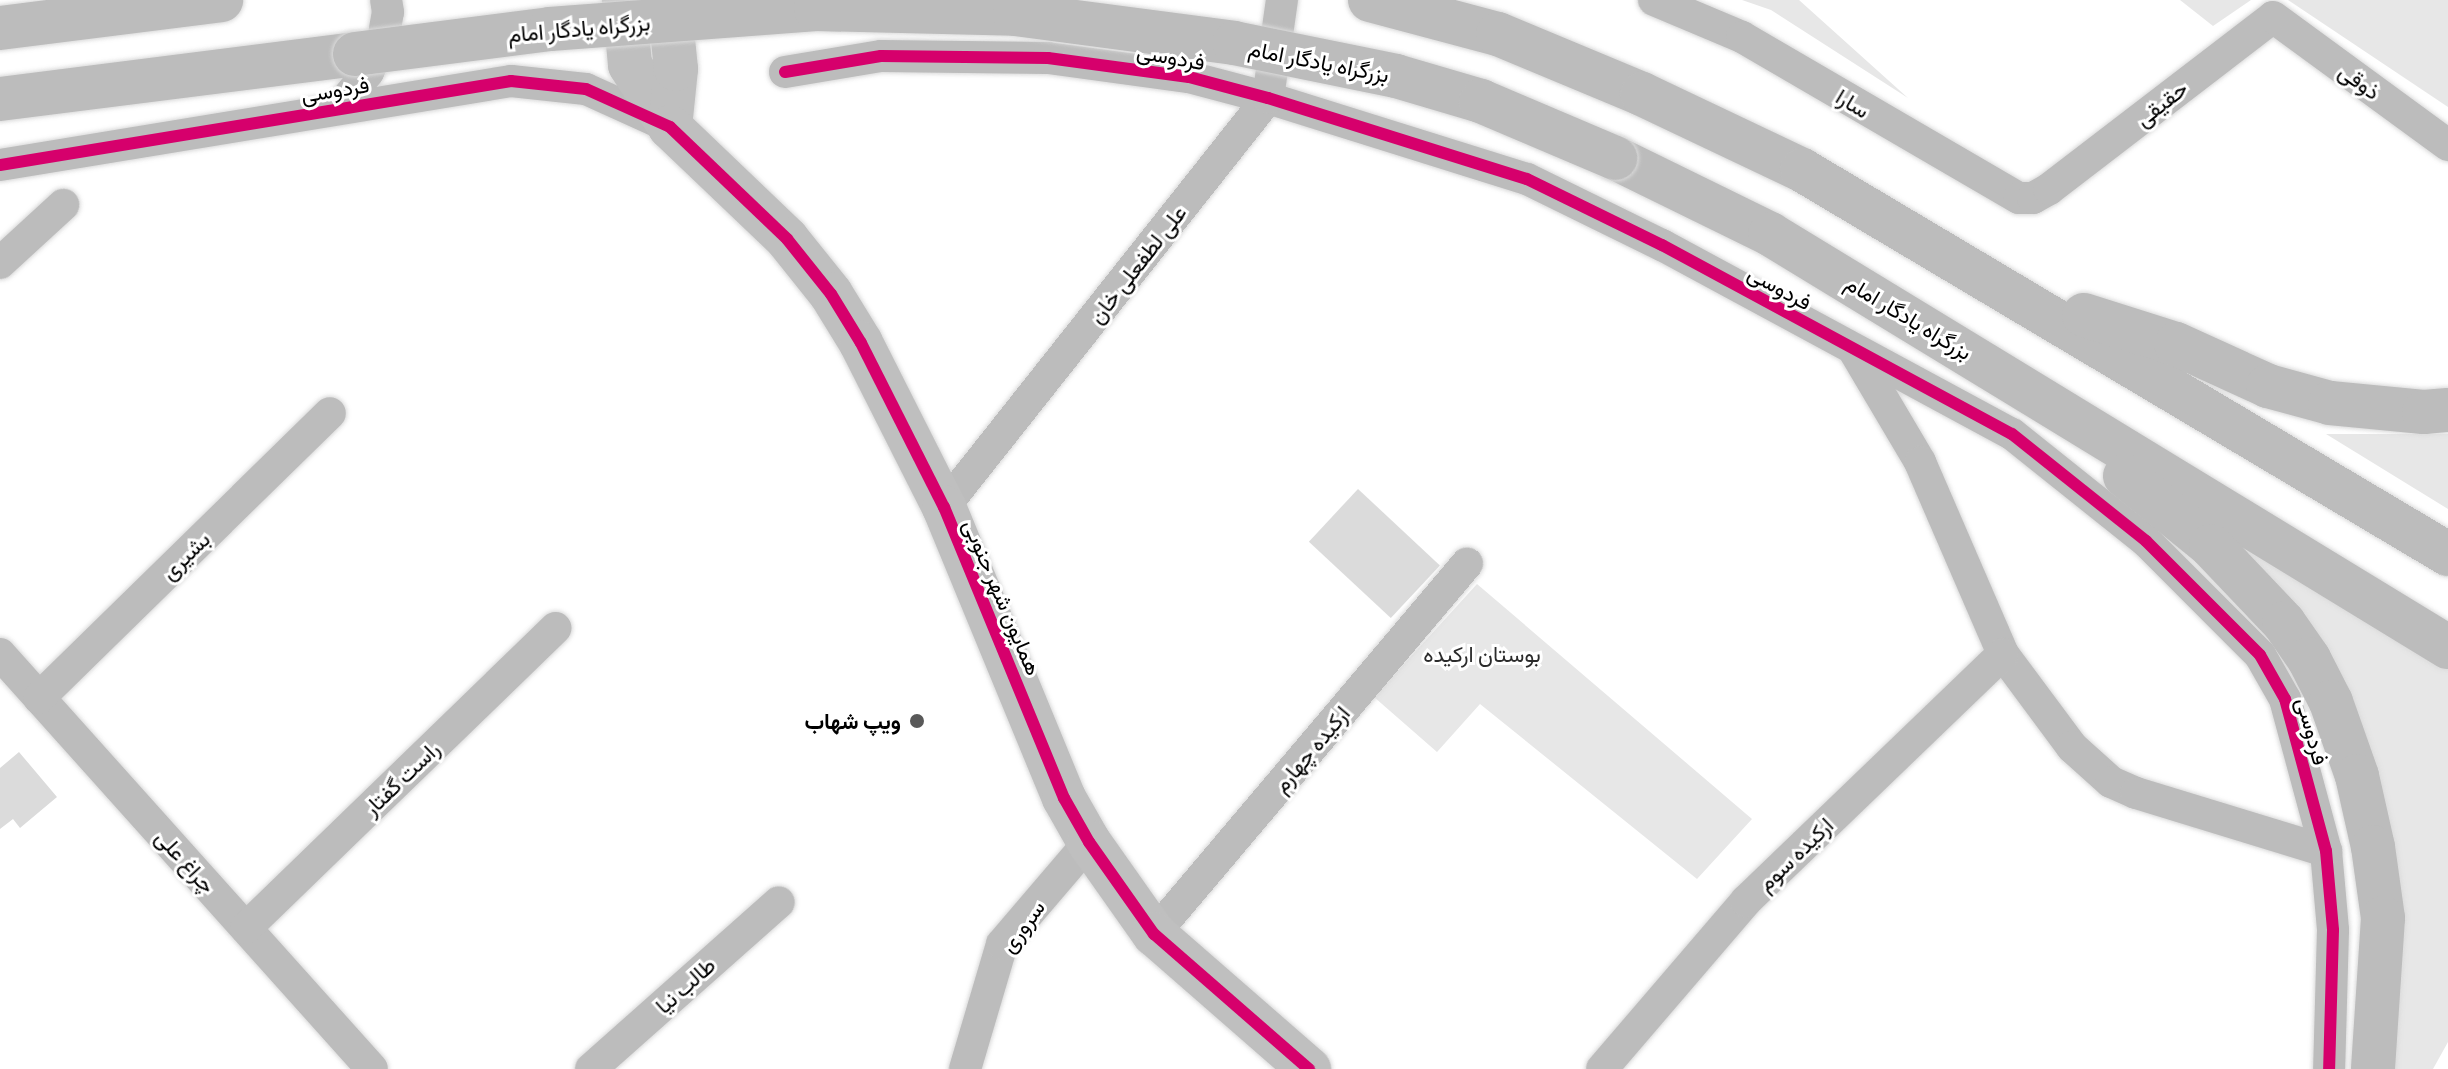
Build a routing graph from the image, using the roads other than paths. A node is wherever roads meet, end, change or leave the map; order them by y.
1 (221, 0) edge
2 (386, 0) edge
3 (624, 0) edge
4 (669, 0) edge
5 (1282, 0) edge
6 (1370, 0) edge
7 (1654, 0) edge
8 (2273, 17) joint
9 (0, 28) edge
10 (785, 72) dead end
11 (1268, 98) junction
12 (0, 99) edge
13 (340, 107) junction
14 (670, 127) junction
15 (2448, 145) edge
16 (0, 165) edge
17 (2049, 189) joint
18 (63, 205) dead end
19 (0, 263) edge
20 (2013, 292) junction
21 (1855, 352) junction
22 (1987, 363) junction
23 (2448, 410) edge
24 (330, 413) dead end
25 (944, 507) junction
26 (2448, 554) edge
27 (1467, 563) dead end
28 (556, 628) dead end
29 (2448, 647) edge
30 (0, 654) edge
31 (2003, 654) junction
32 (39, 698) junction
33 (1089, 842) junction
34 (2326, 851) junction
35 (779, 902) dead end
36 (246, 928) junction
37 (1154, 934) junction
38 (372, 1069) edge
39 (591, 1069) edge
40 (965, 1069) edge
41 (1309, 1069) edge
42 (1602, 1069) edge
43 (2329, 1069) edge
44 (2373, 1069) edge

1 - 9 highway
2 - 13 street
3 - 14 street, همایون‌ شهر جنوبی
4 - 14 street
5 - 11 street
6 - 20 highway
7 - 17 street, سارا
8 - 15 street, ذوقی
8 - 17 street, حقیقی
10 - 11 street, فردوسی
11 - 21 street, فردوسی
11 - 25 street, علی لطفعلی خان
12 - 22 highway, بزرگراه یادگار امام, bridge
13 - 14 street, فردوسی
13 - 16 street, فردوسی
14 - 25 street, همایون‌ شهر جنوبی
18 - 19 street
20 - 23 highway
20 - 26 highway
21 - 31 street
21 - 34 street, فردوسی
22 - 29 highway, بزرگراه یادگار امام
22 - 44 highway
24 - 32 street, بشیری
25 - 33 street, همایون‌ شهر جنوبی
27 - 37 street, ارکیده چهارم
28 - 36 street, راست گفتار
30 - 32 street, چراغ‌ علی
31 - 34 street
31 - 42 street, ارکیده سوم
32 - 36 street, چراغ‌ علی
33 - 37 street, همایون‌ شهر جنوبی
33 - 40 street, سروری
34 - 43 street, فردوسی
35 - 39 street, طالب‌ نیا
36 - 38 street, چراغ‌ علی
37 - 41 street, همایون‌ شهر جنوبی

